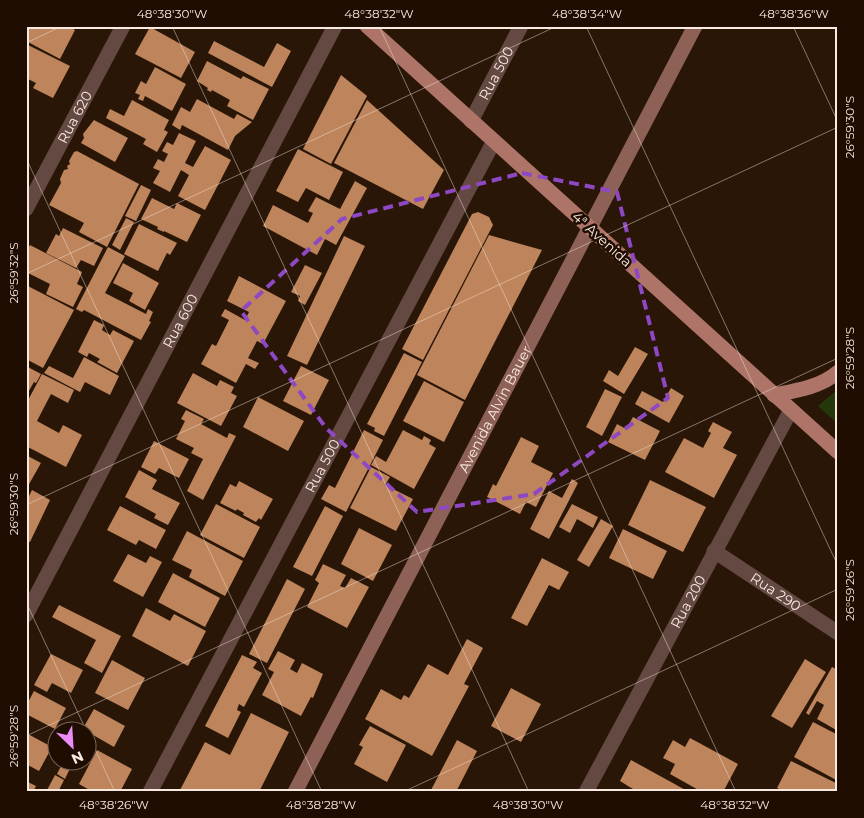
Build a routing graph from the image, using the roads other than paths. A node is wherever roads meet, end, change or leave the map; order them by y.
1 (123, 26) edge
2 (334, 26) edge
3 (367, 26) edge
4 (521, 26) edge
5 (696, 26) edge
6 (471, 121) junction
7 (494, 141) junction
8 (26, 209) edge
9 (589, 228) junction
10 (838, 372) edge
11 (774, 395) junction
12 (791, 410) junction
13 (838, 452) edge
14 (714, 551) junction
15 (26, 615) edge
16 (838, 633) edge
17 (150, 792) edge
18 (295, 792) edge
19 (586, 792) edge

1 - 8 street, Rua 620
2 - 15 street, Rua 600
3 - 6 main road, 4ª Avenida
4 - 6 street, Rua 500
5 - 9 main road, Avenida Alvin Bauer
6 - 7 main road, 4ª Avenida
7 - 9 main road, 4ª Avenida
7 - 17 street, Rua 500
9 - 11 main road, 4ª Avenida
9 - 18 main road, Avenida Alvin Bauer
10 - 11 main road
11 - 12 main road, 4ª Avenida
12 - 13 main road, 4ª Avenida
12 - 14 street, Rua 200
14 - 16 street, Rua 290
14 - 19 street, Rua 200

